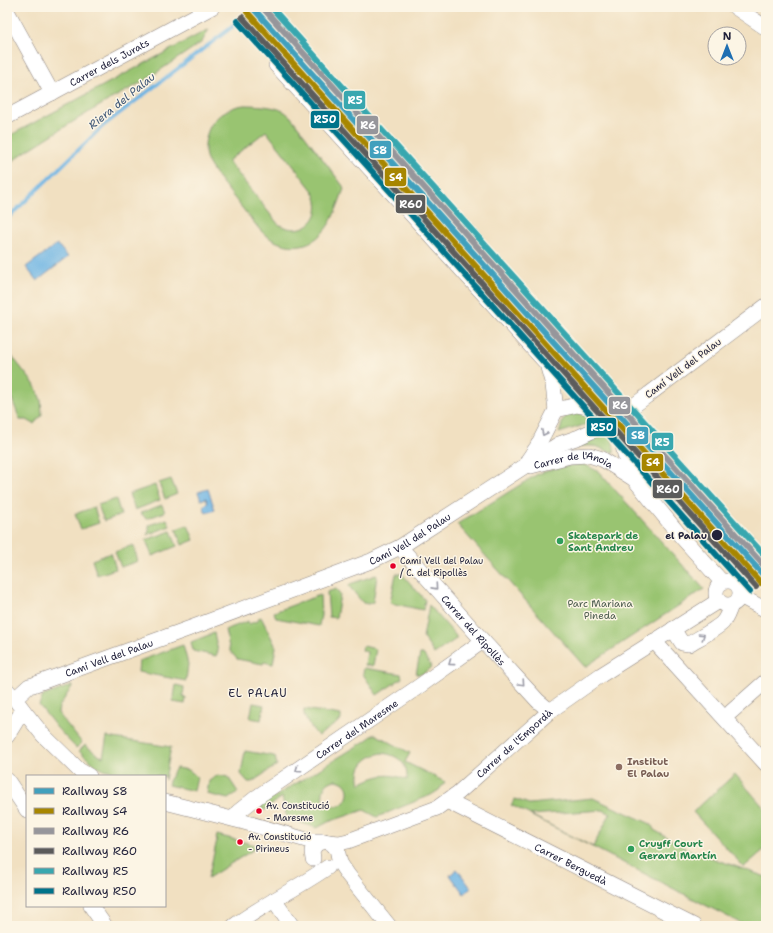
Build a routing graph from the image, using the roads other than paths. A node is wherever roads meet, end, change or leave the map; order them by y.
1 (212, 7) edge
2 (735, 7) edge
3 (7, 11) edge
4 (766, 28) edge
5 (276, 65) dead end
6 (52, 93) junction
7 (7, 117) edge
8 (766, 306) edge
9 (556, 410) junction
10 (524, 466) junction
11 (634, 479) junction
12 (400, 547) junction
13 (722, 582) junction
14 (730, 600) junction
15 (766, 610) edge
16 (673, 629) junction
17 (483, 641) junction
18 (654, 641) junction
19 (766, 681) edge
20 (15, 700) edge
21 (550, 711) junction
22 (731, 712) dead end
23 (7, 736) edge
24 (766, 764) edge
25 (87, 775) edge
26 (7, 780) edge
27 (447, 801) junction
28 (166, 802) edge
29 (26, 808) edge
30 (234, 819) junction
31 (291, 836) junction
32 (326, 841) junction
33 (348, 841) junction
34 (327, 861) junction
35 (274, 900) junction
36 (92, 907) edge
37 (105, 926) edge
38 (234, 926) edge
39 (292, 926) edge
40 (389, 926) edge
41 (694, 926) edge

1 - 6 street, Carrer dels Jurats
2 - 4 street
3 - 6 street
5 - 9 street
6 - 7 street, Carrer dels Jurats
8 - 10 street, Camí Vell del Palau, bridge
9 -> 10 street, Carrer de l'Anoia
9 - 11 street, Carrer de l'Anoia
10 - 11 street, Carrer de l'Anoia
10 - 12 street, Camí Vell del Palau
11 - 13 street, Carrer de l'Anoia
12 -> 17 street, Carrer del Ripollès
12 - 20 street, Camí Vell del Palau
13 - 14 street
13 - 14 street
14 - 15 street
14 - 16 street, Carrer de l'Empordà
16 -> 14 street
16 - 18 street, Carrer de l'Empordà
17 -> 21 street, Carrer del Ripollès
17 -> 30 street, Carrer del Maresme
18 - 21 street, Carrer de l'Empordà
18 - 24 street
19 - 22 street
20 - 23 street, Camí Vell del Palau
20 - 25 street
21 - 27 street, Carrer de l'Empordà
26 - 29 street
27 - 33 street, Carrer de l'Empordà
27 - 41 street, Carrer Berguedà
28 - 30 street, Carrer de l'Empordà
30 - 31 street, Carrer de l'Empordà
31 - 32 street, Carrer de l'Empordà
31 - 34 street
32 - 33 street, Carrer de l'Empordà
32 - 34 street
32 - 34 street
33 - 34 street
34 - 35 street
34 - 40 street
35 - 38 street
35 - 39 street
36 - 37 street

